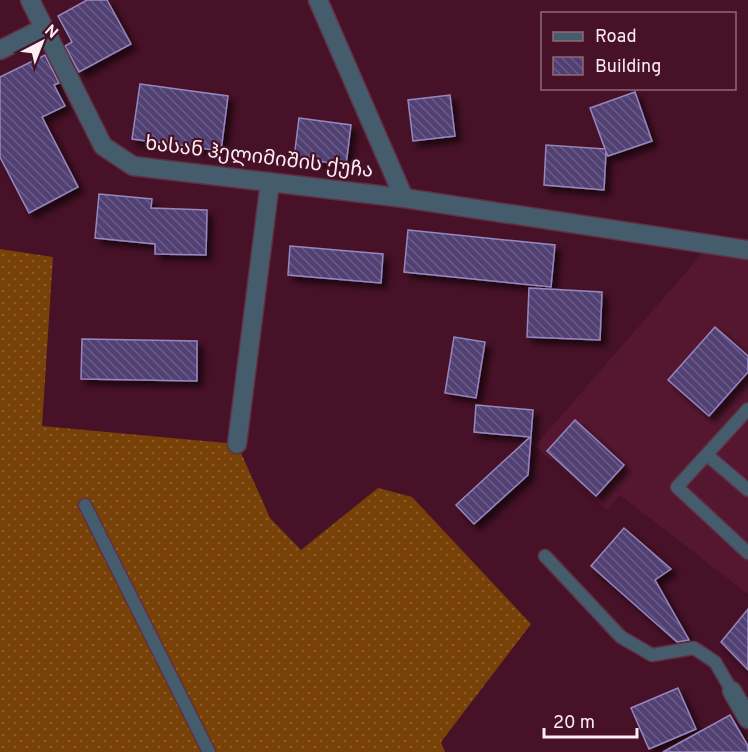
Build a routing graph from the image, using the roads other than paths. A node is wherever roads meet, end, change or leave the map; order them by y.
1 (30, 0) edge
2 (318, 0) edge
3 (44, 28) junction
4 (0, 50) edge
5 (270, 182) junction
6 (404, 198) junction
7 (748, 250) edge
8 (748, 409) edge
9 (237, 444) dead end
10 (707, 455) junction
11 (748, 490) edge
12 (85, 505) dead end
13 (748, 553) edge
14 (545, 556) dead end
15 (732, 691) joint
16 (748, 719) edge
17 (209, 752) edge

1 - 3 street, ხასან ჰელიმიშის ქუჩა
2 - 6 street, ხასან ჰელიმიშის ქუჩა
3 - 4 street
3 - 5 street, ხასან ჰელიმიშის ქუჩა
5 - 6 street, ხასან ჰელიმიშის ქუჩა
5 - 9 street
6 - 7 street, ხასან ჰელიმიშის ქუჩა
8 - 10 lane
10 - 11 lane
10 - 13 lane
12 - 17 lane
14 - 15 lane
15 - 16 street

